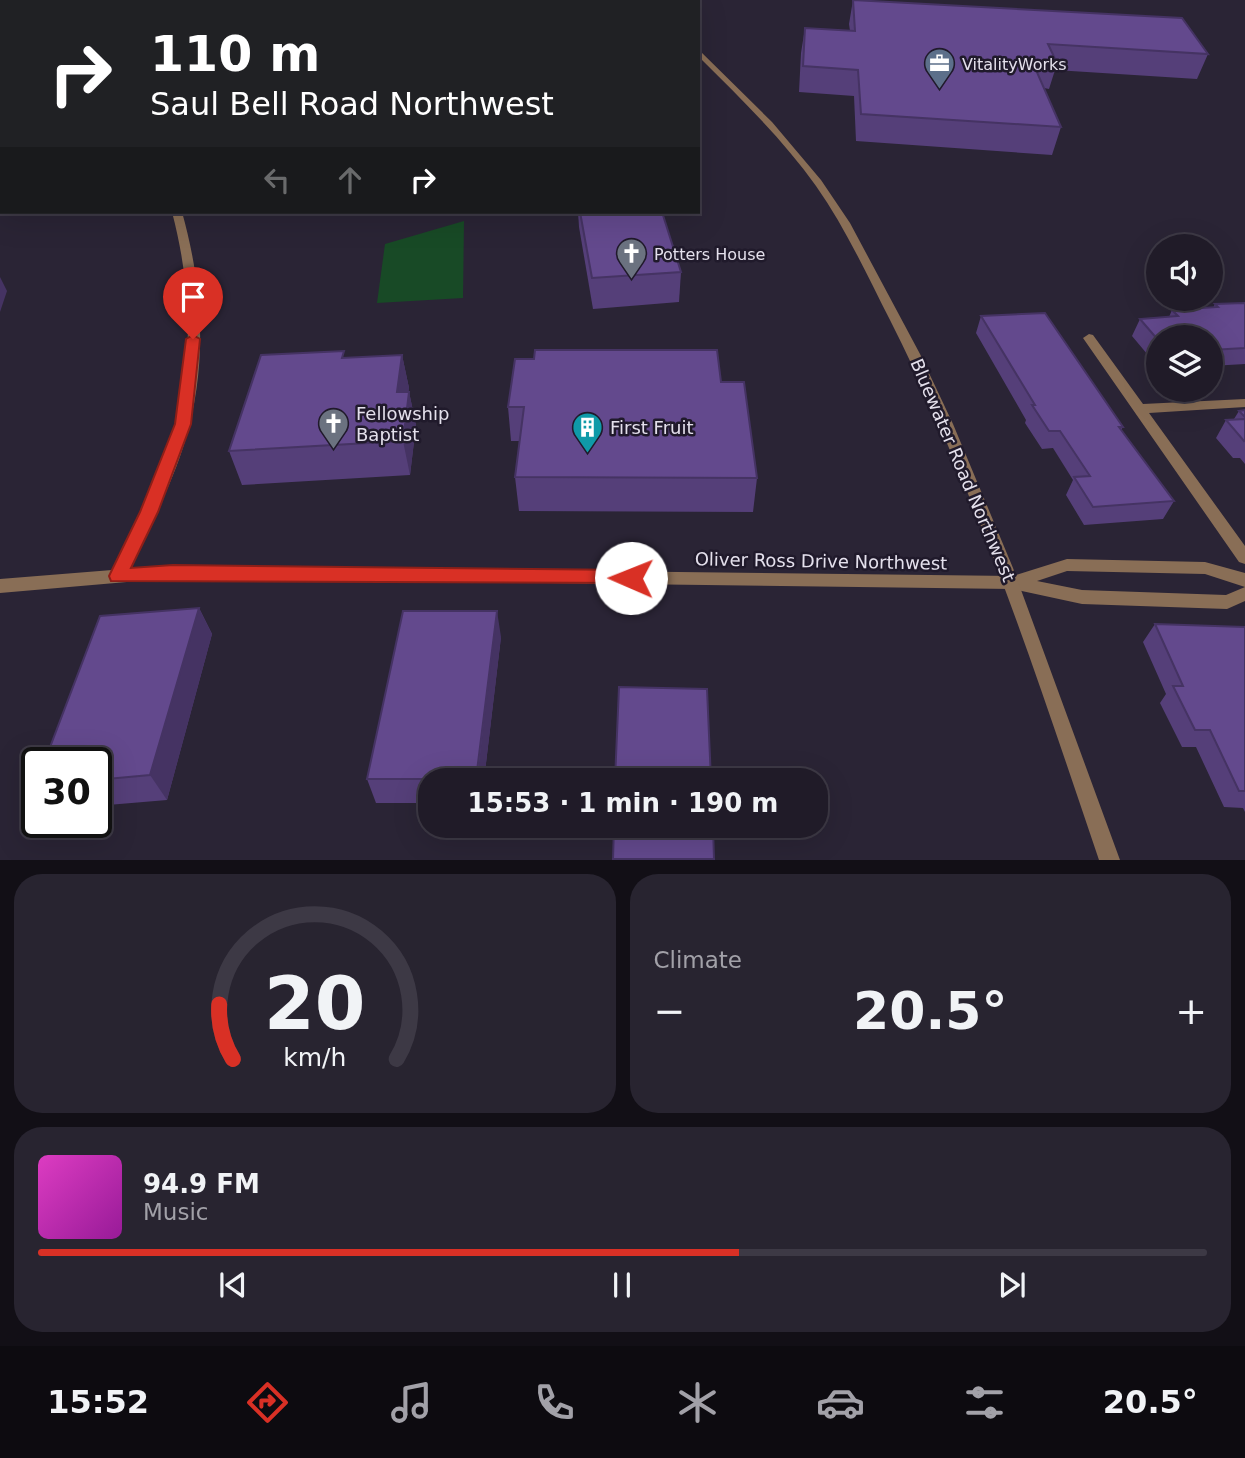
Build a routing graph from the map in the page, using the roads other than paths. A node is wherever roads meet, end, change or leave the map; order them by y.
1 (700, 53) edge
2 (178, 214) edge
3 (1089, 338) dead end
4 (1245, 402) edge
5 (1140, 409) junction
6 (1245, 558) edge
7 (118, 576) junction
8 (1245, 580) edge
9 (1012, 582) junction
10 (0, 586) edge
11 (1245, 594) edge
12 (1110, 859) edge

1 - 9 street, Bluewater Road Northwest
2 - 7 street
3 - 5 street
4 - 5 street
5 - 6 street
7 - 9 street, Oliver Ross Drive Northwest
7 - 10 street, Oliver Ross Drive Northwest
8 - 9 street
9 - 11 street
9 - 12 street, Bluewater Road Northwest

